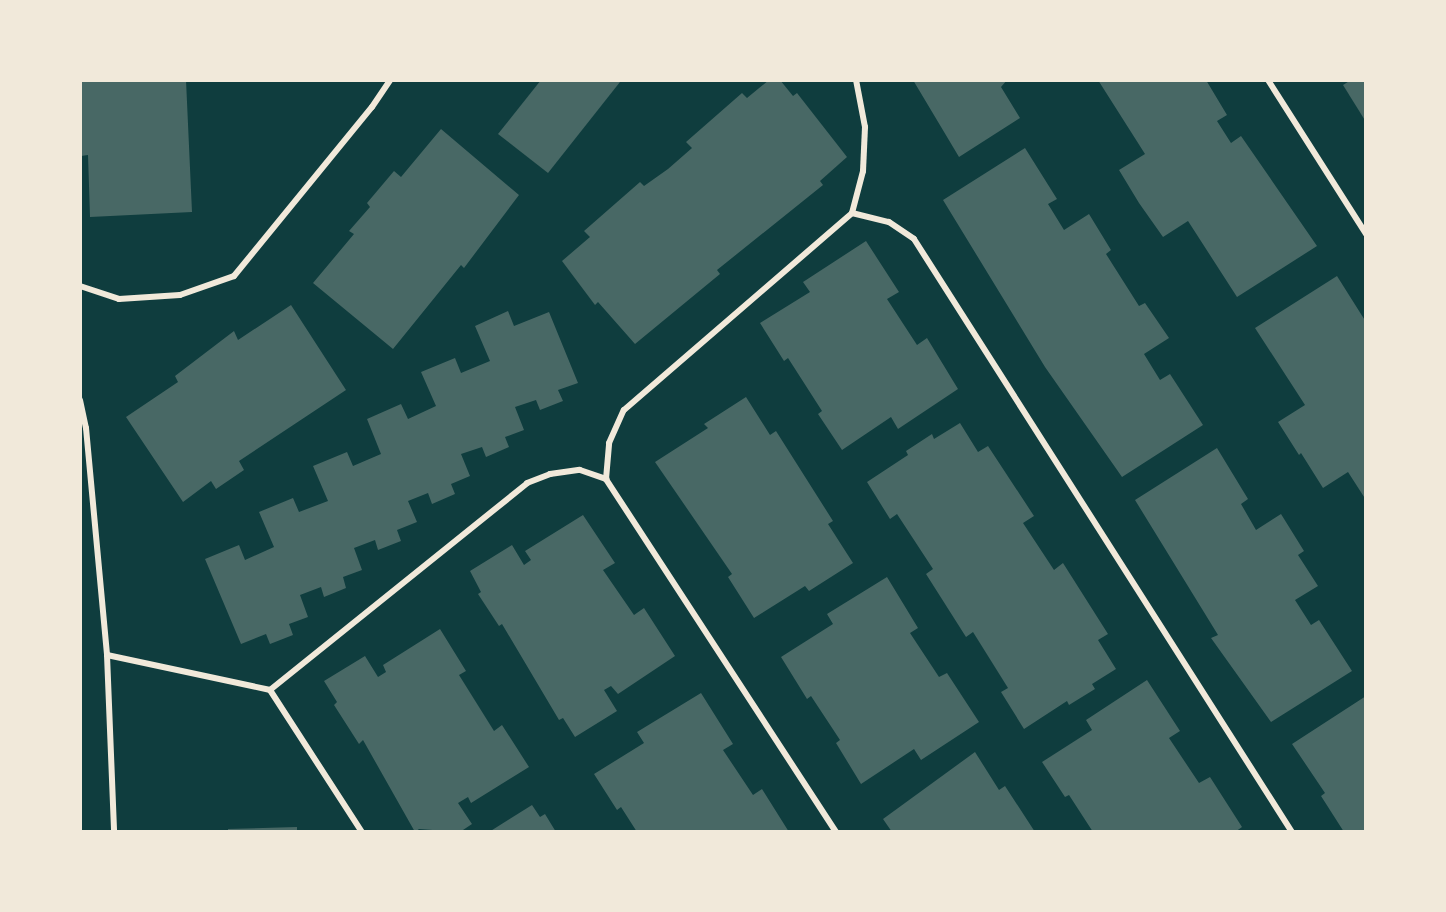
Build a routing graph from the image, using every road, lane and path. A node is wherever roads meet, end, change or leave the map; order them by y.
1 (390, 80) edge
2 (856, 80) edge
3 (1268, 80) edge
4 (852, 213) junction
5 (1366, 234) edge
6 (80, 286) edge
7 (80, 400) edge
8 (606, 479) junction
9 (107, 655) junction
10 (270, 690) junction
11 (114, 832) edge
12 (362, 832) edge
13 (836, 832) edge
14 (1292, 832) edge

1 - 6 lane
2 - 4 lane
3 - 5 lane
4 - 8 lane
4 - 14 lane
7 - 9 lane
8 - 10 lane
8 - 13 lane
9 - 10 lane
9 - 11 lane
10 - 12 lane

